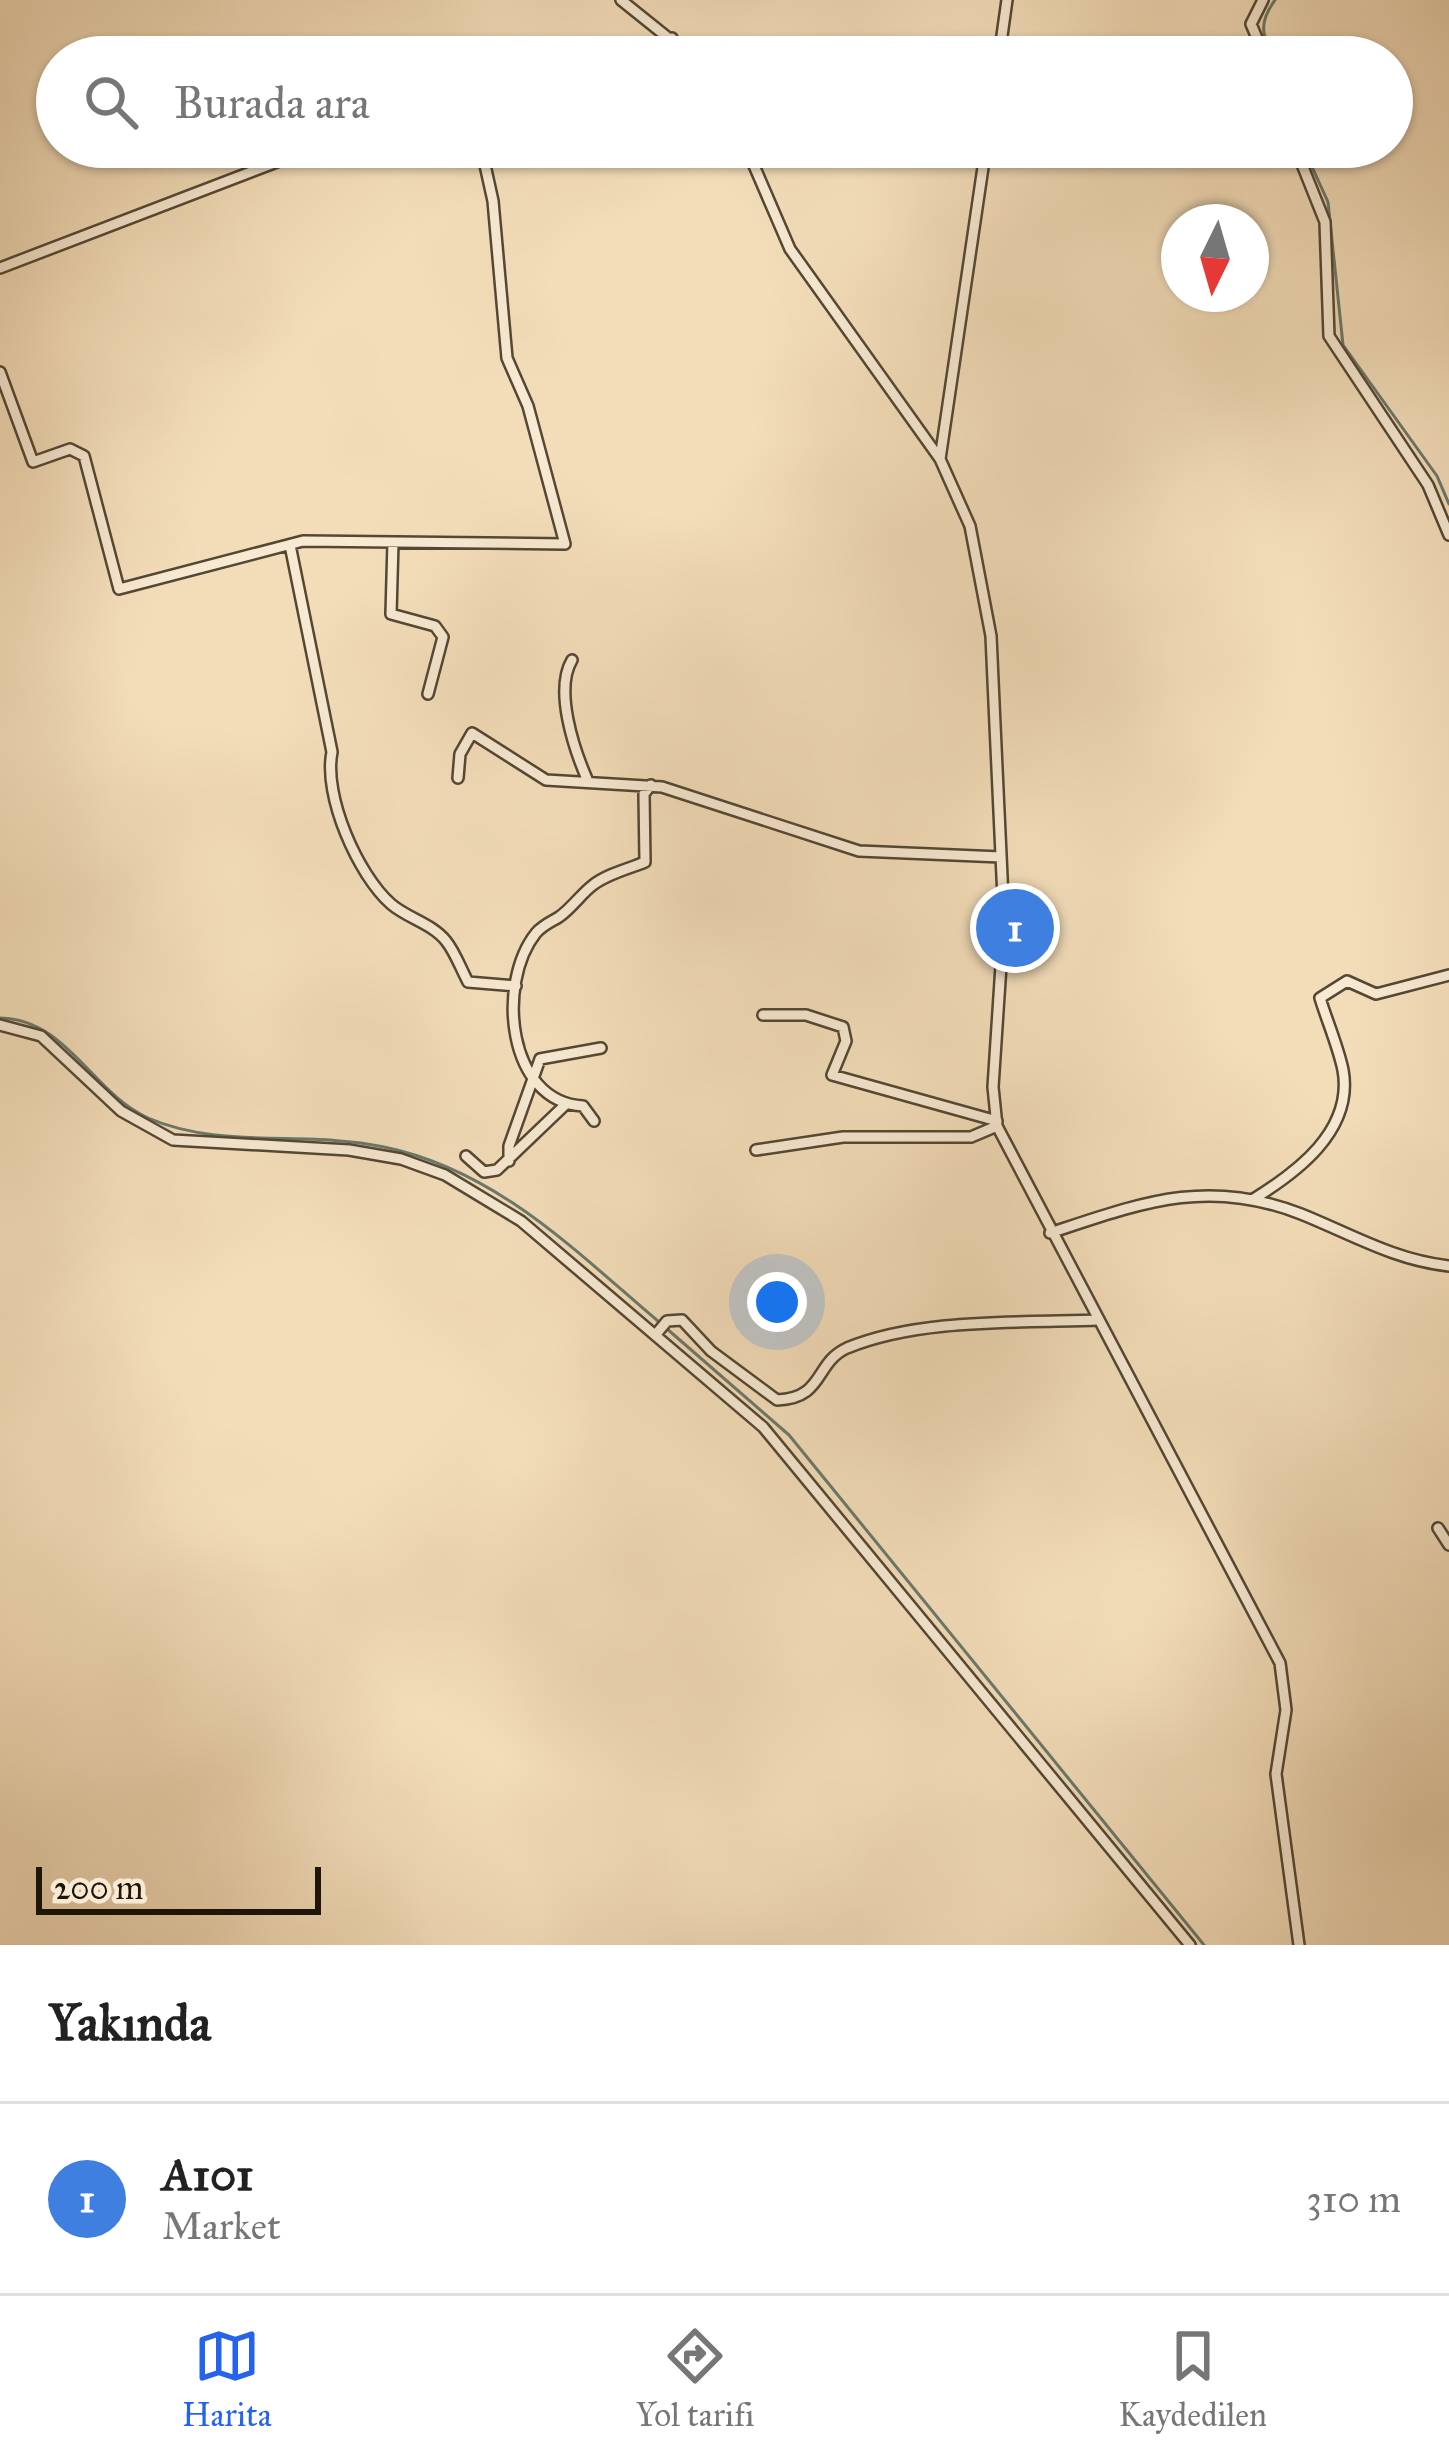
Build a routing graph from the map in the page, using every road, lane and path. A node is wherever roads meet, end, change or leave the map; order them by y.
1 (621, 0) edge
2 (1007, 0) edge
3 (1263, 0) edge
4 (669, 36) edge
5 (1002, 36) edge
6 (1256, 36) edge
7 (261, 168) edge
8 (486, 168) edge
9 (755, 168) edge
10 (983, 168) edge
11 (1300, 168) edge
12 (0, 268) edge
13 (0, 372) edge
14 (940, 459) junction
15 (1449, 535) edge
16 (393, 542) junction
17 (290, 545) junction
18 (572, 660) dead end
19 (428, 694) dead end
20 (458, 778) dead end
21 (587, 779) junction
22 (651, 785) junction
23 (1001, 856) junction
24 (1449, 975) edge
25 (516, 986) junction
26 (763, 1015) dead end
27 (0, 1025) edge
28 (601, 1048) dead end
29 (530, 1078) junction
30 (565, 1105) junction
31 (594, 1121) dead end
32 (997, 1123) junction
33 (756, 1150) dead end
34 (466, 1156) dead end
35 (509, 1161) junction
36 (1252, 1200) junction
37 (1050, 1233) junction
38 (1449, 1266) edge
39 (1096, 1320) junction
40 (661, 1328) junction
41 (1438, 1528) dead end
42 (1449, 1545) edge
43 (1190, 1945) edge
44 (1299, 1945) edge

1 - 4 street
2 - 5 street
3 - 6 street
7 - 12 street
8 - 16 street
9 - 14 street
10 - 14 street
11 - 15 street
13 - 17 street
14 - 23 street
16 - 17 street
16 - 19 street
17 - 25 street
18 - 21 street
20 - 21 street
21 - 22 street
22 - 23 street
22 - 25 street
23 - 32 street
24 - 36 street
25 - 29 street
26 - 32 street
27 - 40 street
28 - 29 street
29 - 30 street
29 - 35 street
30 - 31 street
30 - 35 street
32 - 33 street
32 - 37 street
34 - 35 street
36 - 37 street
36 - 38 street
37 - 39 street
39 - 40 street
39 - 44 street
40 - 43 street
41 - 42 street

